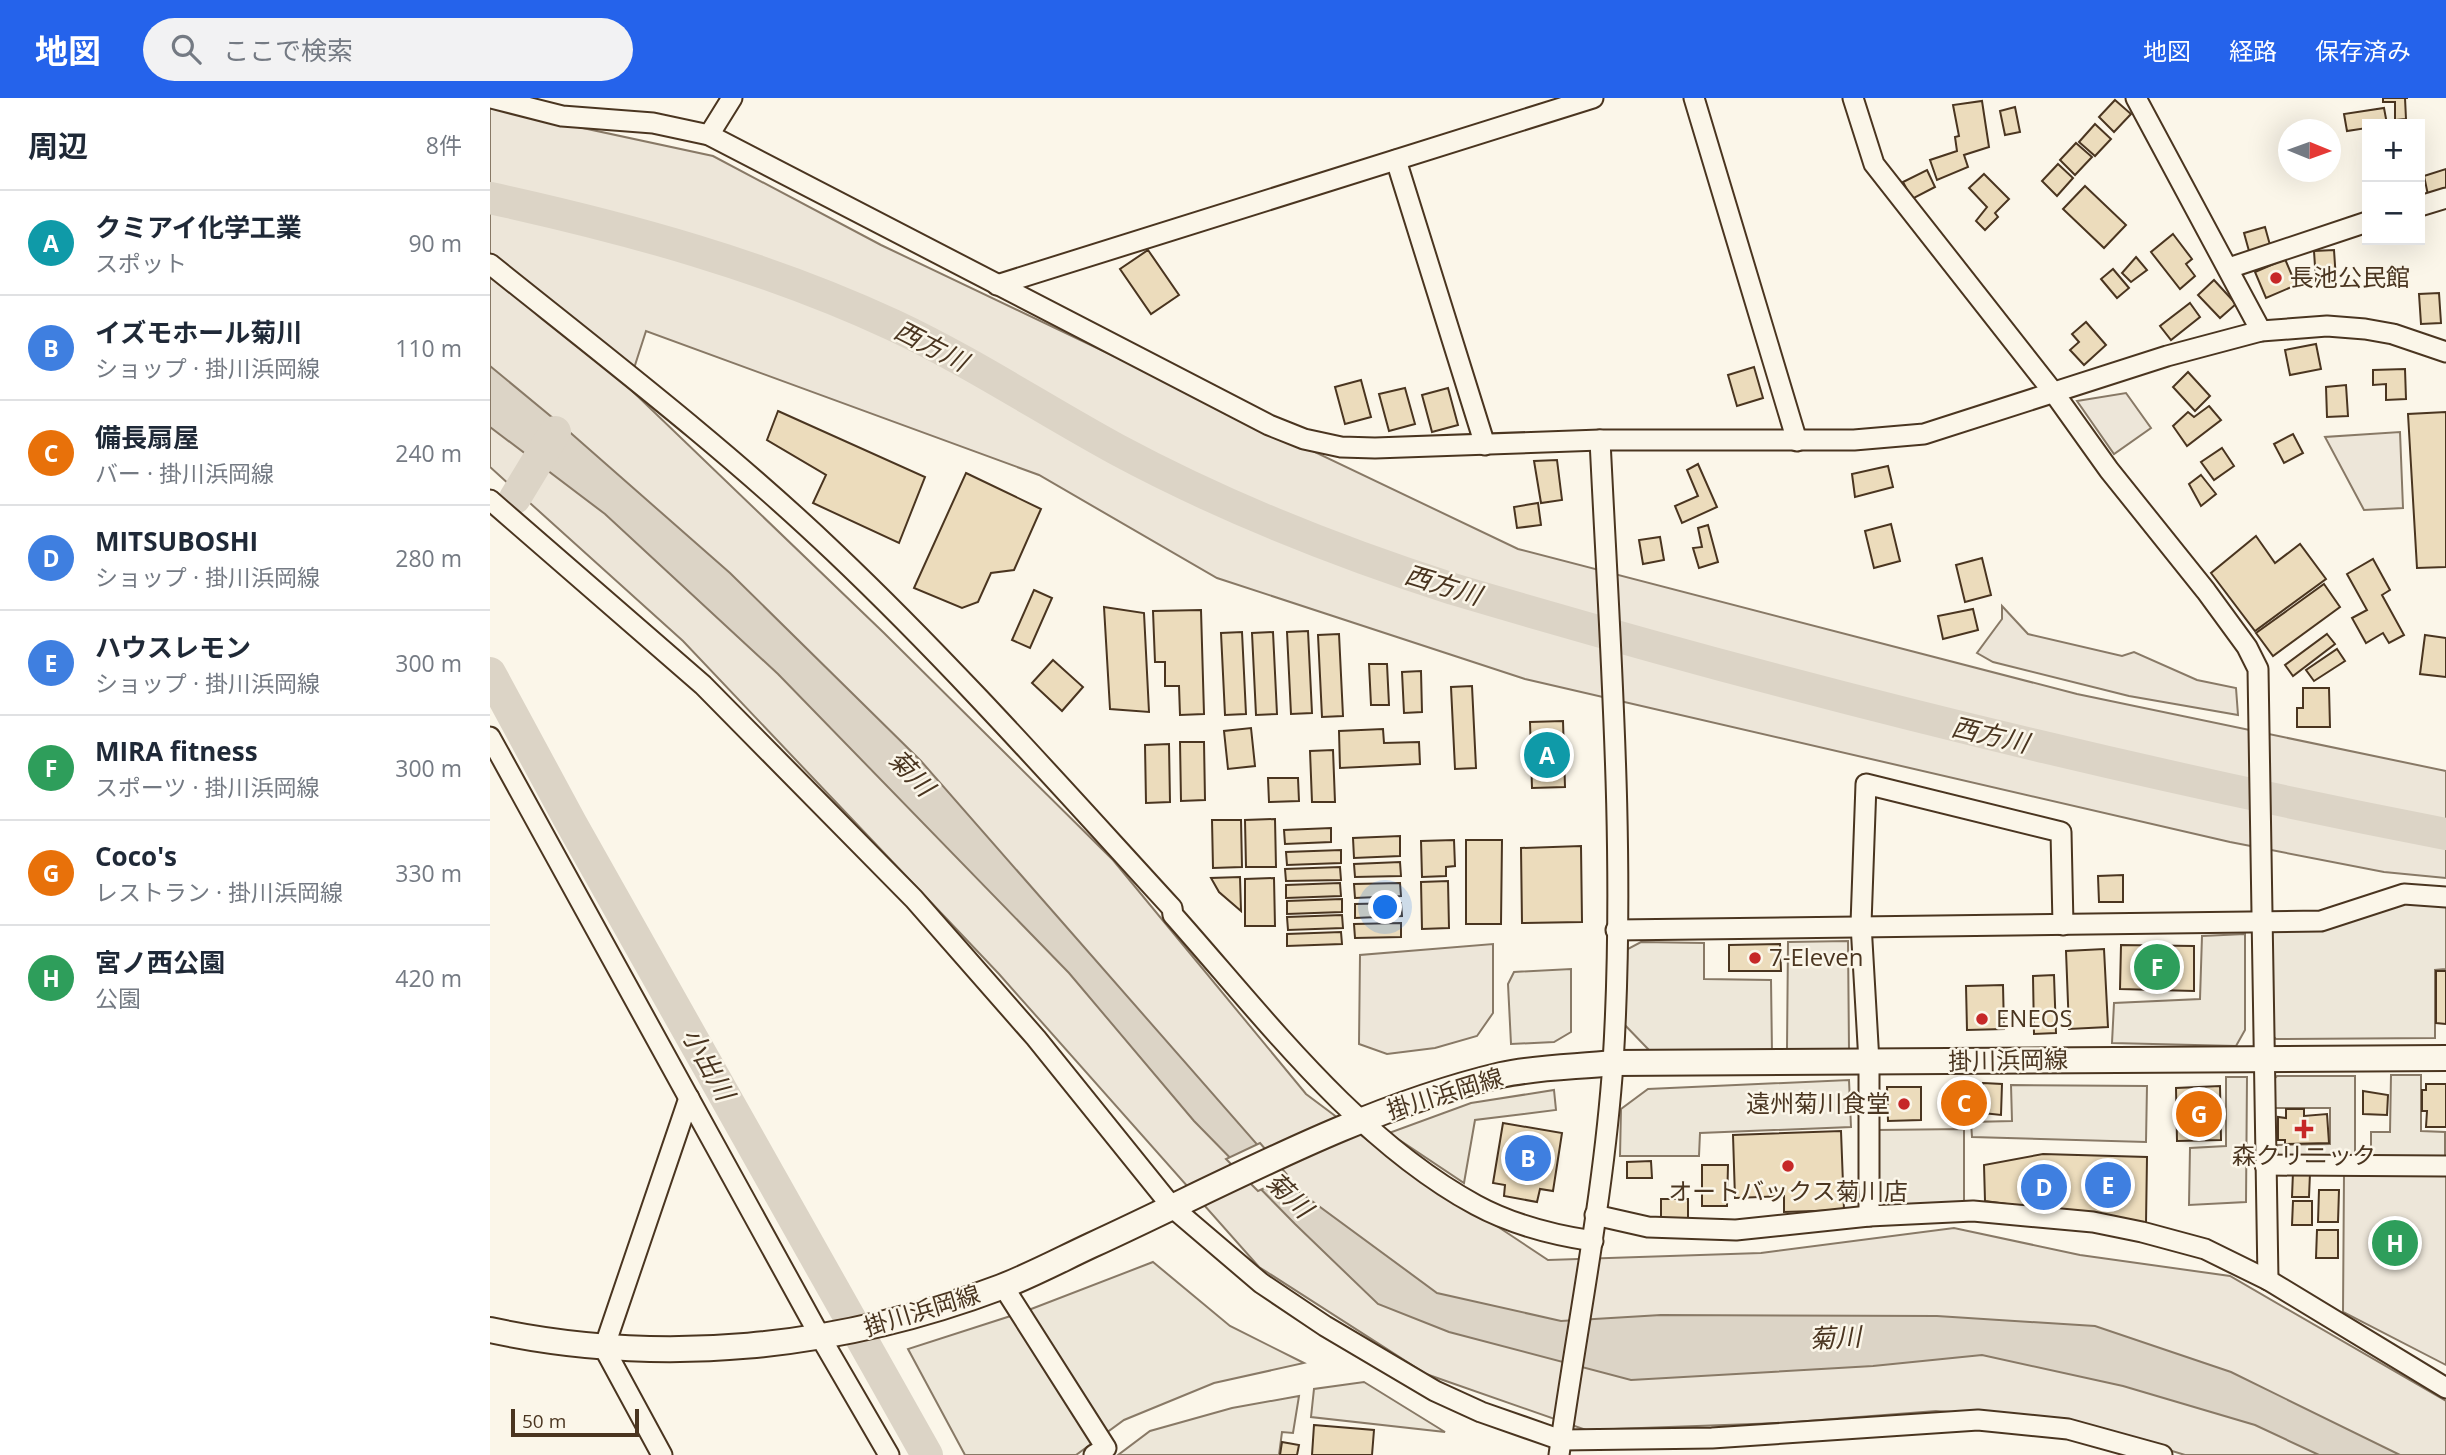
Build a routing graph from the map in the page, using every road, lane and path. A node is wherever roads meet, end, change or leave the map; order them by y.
1 (491, 98) edge
2 (732, 98) edge
3 (1593, 98) edge
4 (1695, 98) edge
5 (1853, 98) edge
6 (2136, 98) edge
7 (570, 107) edge
8 (709, 135) junction
9 (1396, 160) junction
10 (2446, 198) edge
11 (2425, 204) edge
12 (2362, 224) edge
13 (490, 264) edge
14 (2229, 268) junction
15 (997, 285) junction
16 (2261, 331) junction
17 (2446, 352) edge
18 (2054, 393) junction
19 (1600, 440) junction
20 (1797, 441) junction
21 (1485, 445) junction
22 (490, 500) edge
23 (490, 737) edge
24 (2446, 897) edge
25 (2263, 922) junction
26 (1861, 925) junction
27 (2063, 925) junction
28 (1616, 930) junction
29 (2264, 1058) junction
30 (2446, 1058) edge
31 (1869, 1062) junction
32 (1613, 1063) junction
33 (689, 1098) junction
34 (1359, 1122) junction
35 (2265, 1165) junction
36 (2446, 1166) edge
37 (1173, 1208) junction
38 (1595, 1215) junction
39 (1869, 1216) junction
40 (1591, 1247) junction
41 (2268, 1279) junction
42 (1003, 1286) junction
43 (490, 1330) edge
44 (826, 1337) junction
45 (604, 1348) junction
46 (2446, 1388) edge
47 (1712, 1438) junction
48 (1561, 1442) edge
49 (662, 1455) edge
50 (889, 1455) edge
51 (1094, 1455) edge
52 (1727, 1455) edge
53 (2162, 1455) edge

1 - 7 street
2 - 8 street
3 - 9 street
4 - 20 street
5 - 18 street
6 - 14 street
7 - 8 street
8 - 15 street
9 - 15 street
9 - 21 street
10 - 11 street
12 - 14 street
13 - 34 street
14 - 16 street
15 - 21 street
16 - 17 street
16 - 18 street
18 - 20 street
18 - 25 street
19 - 20 street
19 - 21 street
19 - 28 street
22 - 37 street
23 - 33 street
24 - 25 street
25 - 27 street
25 - 29 street
26 - 27 street
26 - 27 street
26 - 28 street
26 - 31 street
28 - 32 street
29 - 30 main road, 掛川浜岡線
29 - 31 main road, 掛川浜岡線
29 - 35 street
31 - 32 main road, 掛川浜岡線
31 - 39 street
32 - 34 main road, 掛川浜岡線
32 - 38 street
33 - 44 street
33 - 45 street
34 - 37 main road, 掛川浜岡線
34 - 40 street
35 - 36 street
35 - 41 street
37 - 42 main road, 掛川浜岡線
37 - 48 street
38 - 39 street
38 - 40 street
39 - 41 street
40 - 48 street
41 - 46 street
42 - 44 main road, 掛川浜岡線
42 - 51 street
43 - 45 main road, 掛川浜岡線
44 - 45 main road, 掛川浜岡線
44 - 50 street
45 - 49 street
47 - 48 street
47 - 52 street
47 - 53 street

